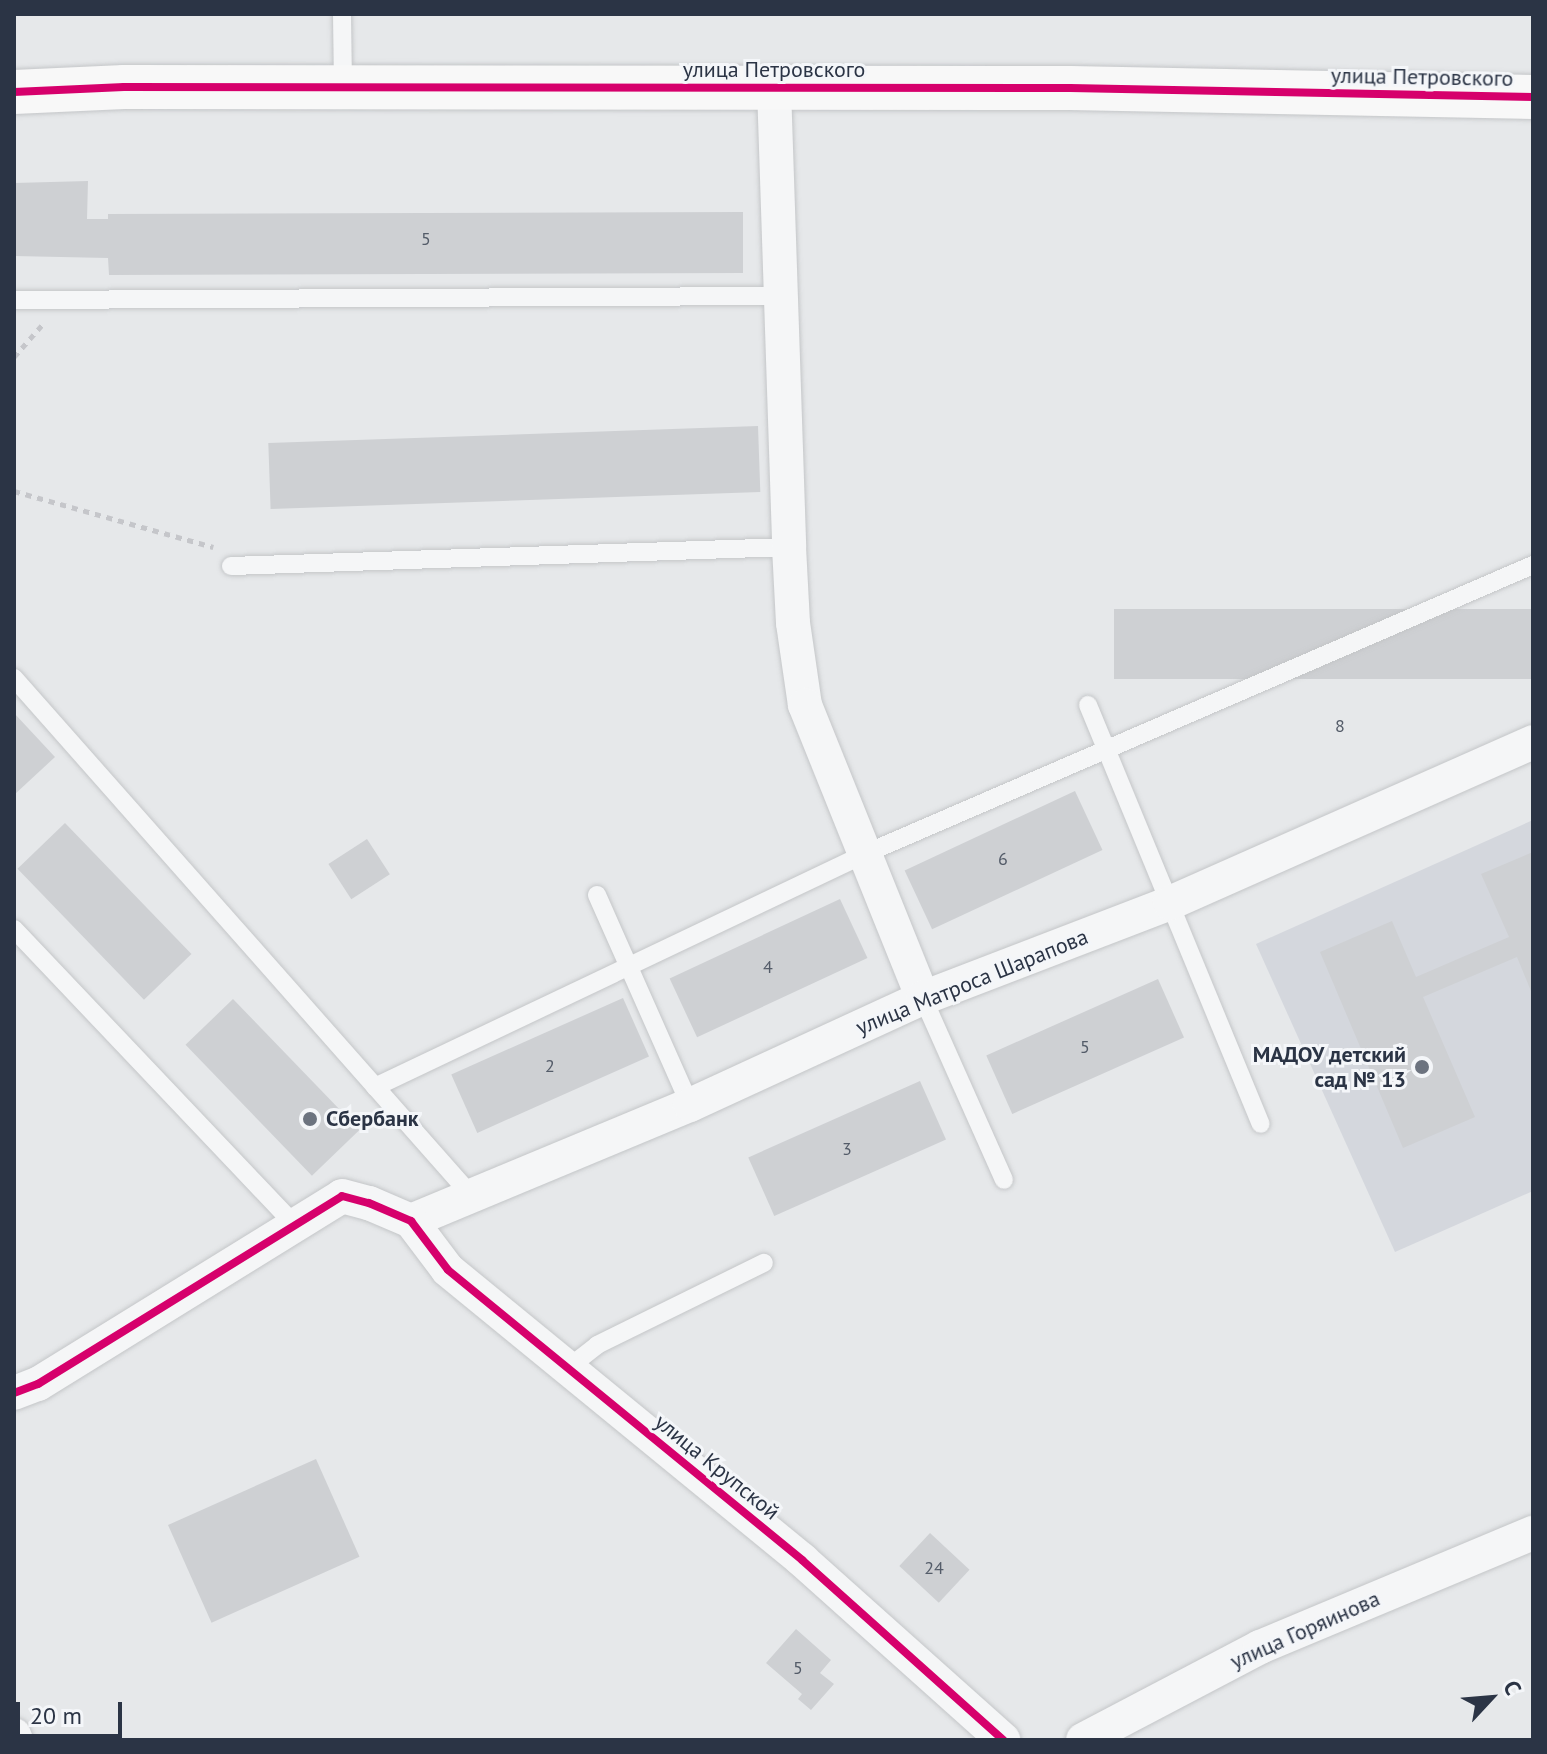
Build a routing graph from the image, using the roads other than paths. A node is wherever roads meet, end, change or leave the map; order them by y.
1 (342, 14) edge
2 (343, 87) junction
3 (774, 88) junction
4 (14, 92) edge
5 (1533, 97) edge
6 (781, 296) junction
7 (14, 300) edge
8 (789, 547) junction
9 (1533, 565) edge
10 (231, 566) road end
11 (14, 678) edge
12 (1088, 705) dead end
13 (1533, 742) edge
14 (1106, 749) junction
15 (867, 853) junction
16 (597, 895) dead end
17 (1170, 903) junction
18 (14, 929) edge
19 (628, 967) junction
20 (923, 998) junction
21 (375, 1087) junction
22 (690, 1105) junction
23 (1261, 1124) dead end
24 (1004, 1180) dead end
25 (471, 1195) junction
26 (411, 1221) junction
27 (294, 1224) junction
28 (764, 1263) dead end
29 (568, 1368) junction
30 (14, 1393) edge
31 (1533, 1533) edge
32 (1003, 1740) edge
33 (1083, 1740) edge

1 - 2 lane
2 - 3 street, улица Петровского
2 - 4 street, улица Петровского
3 - 5 street, улица Петровского
3 - 6 street
6 - 7 lane
6 - 8 street
8 - 10 lane
8 - 15 street
9 - 14 lane
11 - 21 lane
12 - 14 lane
13 - 17 street, улица Матроса Шарапова
14 - 15 lane
14 - 17 lane
15 - 19 lane
15 - 20 street
16 - 19 lane
17 - 20 street, улица Матроса Шарапова
17 - 23 lane
18 - 27 lane
19 - 21 lane
19 - 22 lane
20 - 22 street, улица Матроса Шарапова
20 - 24 lane
21 - 25 lane
22 - 25 street, улица Матроса Шарапова
25 - 26 street, улица Матроса Шарапова
26 - 27 street
26 - 29 street, улица Крупской
27 - 30 street
28 - 29 lane
29 - 32 street, улица Крупской
31 - 33 street, улица Горяинова

